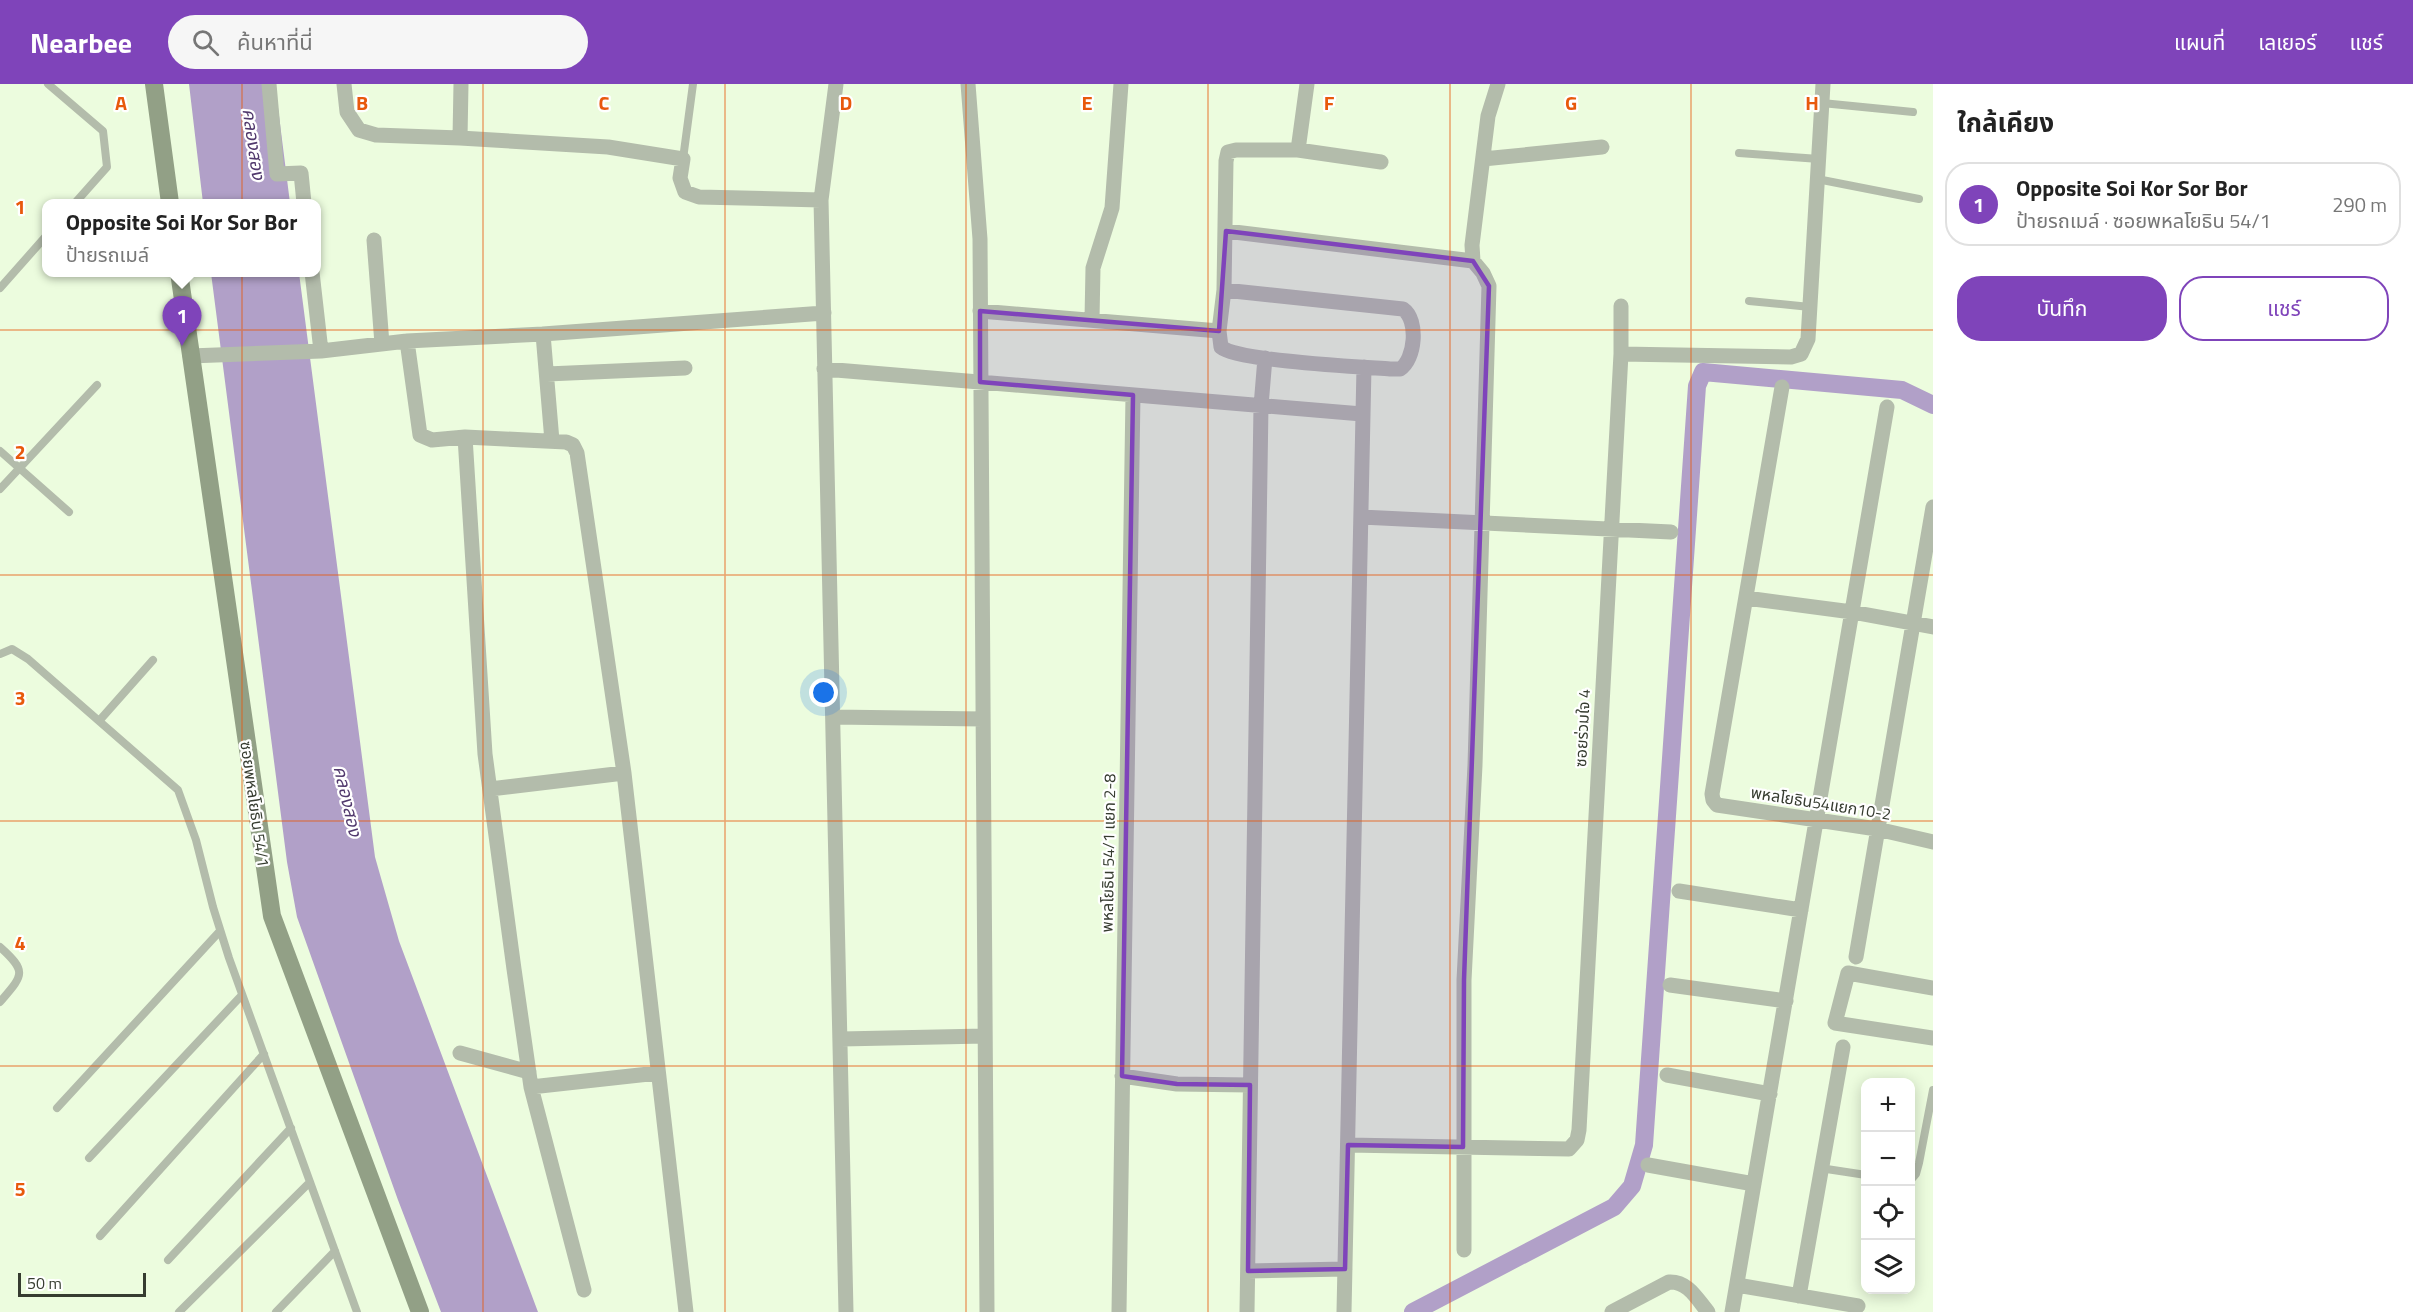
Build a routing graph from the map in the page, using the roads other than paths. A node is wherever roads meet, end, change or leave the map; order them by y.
1 (48, 84) edge
2 (154, 84) edge
3 (269, 84) edge
4 (344, 84) edge
5 (461, 84) edge
6 (693, 84) edge
7 (836, 84) edge
8 (968, 84) edge
9 (1121, 84) edge
10 (1307, 84) edge
11 (1498, 84) edge
12 (1823, 84) edge
13 (1822, 104) junction
14 (1913, 112) dead end
15 (460, 138) junction
16 (1602, 147) dead end
17 (1298, 150) junction
18 (1739, 153) dead end
19 (682, 159) junction
20 (1483, 159) junction
21 (1819, 159) junction
22 (1381, 162) dead end
23 (1817, 179) junction
24 (79, 199) edge
25 (169, 199) edge
26 (304, 199) edge
27 (1919, 199) dead end
28 (821, 200) junction
29 (1226, 231) junction
30 (374, 240) dead end
31 (42, 241) edge
32 (1473, 261) junction
33 (180, 277) edge
34 (312, 277) edge
35 (0, 288) edge
36 (1224, 290) junction
37 (1749, 301) dead end
38 (1621, 306) dead end
39 (1810, 307) junction
40 (980, 311) junction
41 (824, 313) junction
42 (1092, 319) junction
43 (1219, 331) junction
44 (543, 334) junction
45 (407, 341) junction
46 (382, 344) junction
47 (321, 351) junction
48 (1621, 354) junction
49 (190, 356) junction
50 (1265, 358) junction
51 (1364, 367) junction
52 (685, 368) dead end
53 (824, 369) junction
54 (547, 374) junction
55 (980, 382) junction
56 (97, 385) dead end
57 (1782, 387) dead end
58 (1133, 395) junction
59 (1261, 406) junction
60 (1887, 407) dead end
61 (1362, 414) junction
62 (465, 437) junction
63 (552, 441) junction
64 (0, 451) edge
65 (19, 467) junction
66 (0, 489) edge
67 (1933, 507) edge
68 (69, 512) dead end
69 (1360, 517) junction
70 (1481, 523) junction
71 (1611, 530) junction
72 (1671, 532) dead end
73 (1746, 598) junction
74 (1852, 612) junction
75 (1913, 624) junction
76 (1933, 627) edge
77 (0, 654) edge
78 (153, 660) dead end
79 (833, 717) junction
80 (983, 719) junction
81 (99, 721) junction
82 (624, 773) junction
83 (490, 789) junction
84 (1817, 820) junction
85 (1877, 829) junction
86 (1933, 842) edge
87 (1679, 891) dead end
88 (1801, 910) junction
89 (220, 931) junction
90 (0, 948) edge
91 (1856, 957) dead end
92 (1670, 985) dead end
93 (1933, 988) edge
94 (242, 995) junction
95 (1786, 1001) junction
96 (0, 1002) edge
97 (985, 1036) junction
98 (1933, 1038) edge
99 (841, 1040) junction
100 (1843, 1047) dead end
101 (460, 1053) dead end
102 (264, 1054) junction
103 (658, 1073) junction
104 (1666, 1075) dead end
105 (1122, 1076) junction
106 (530, 1079) junction
107 (1250, 1085) junction
108 (1933, 1090) edge
109 (1770, 1094) junction
110 (57, 1108) dead end
111 (291, 1128) junction
112 (1348, 1146) junction
113 (1463, 1147) junction
114 (89, 1158) dead end
115 (1648, 1165) dead end
116 (1820, 1168) junction
117 (1861, 1175) edge
118 (1915, 1175) edge
119 (310, 1182) junction
120 (1754, 1184) junction
121 (100, 1236) dead end
122 (1464, 1250) dead end
123 (335, 1251) junction
124 (168, 1260) dead end
125 (1345, 1269) junction
126 (1248, 1271) junction
127 (1737, 1286) junction
128 (584, 1290) dead end
129 (1799, 1296) junction
130 (1858, 1306) dead end
131 (179, 1312) edge
132 (276, 1312) edge
133 (357, 1312) edge
134 (420, 1312) edge
135 (686, 1312) edge
136 (846, 1312) edge
137 (987, 1312) edge
138 (1119, 1312) edge
139 (1247, 1312) edge
140 (1344, 1312) edge
141 (1612, 1312) edge
142 (1708, 1312) edge
143 (1732, 1312) edge

1 - 24 lane
2 - 25 street
3 - 26 street
4 - 15 street
5 - 15 street
6 - 19 lane
7 - 28 street
8 - 40 street
9 - 42 street
10 - 17 street
11 - 20 street
12 - 13 street
13 - 14 lane
13 - 21 street
15 - 19 street
16 - 20 street
17 - 22 street
17 - 29 street
18 - 21 lane
19 - 28 street
20 - 32 street
21 - 23 street
23 - 27 lane
23 - 39 street
28 - 41 street
29 - 32 street
29 - 36 street
30 - 46 street
31 - 35 lane
32 - 70 street
33 - 49 street, ซอยพหลโยธิน 54/1
34 - 47 street
36 - 43 street
36 - 51 street
37 - 39 lane
38 - 48 street, ซอยร่วมใจ 4
39 - 48 street
40 - 42 street
40 - 55 street
41 - 44 street
41 - 53 street
42 - 43 street
43 - 50 street
44 - 45 street
44 - 54 street
45 - 46 street
45 - 62 street
46 - 47 street
47 - 49 street
48 - 71 street, ซอยร่วมใจ 4
49 - 134 street, ซอยพหลโยธิน 54/1
50 - 51 street
50 - 59 street
51 - 61 street
52 - 54 street
53 - 55 street
53 - 79 street
54 - 63 street
55 - 58 street
55 - 80 street
56 - 65 lane
57 - 73 street
58 - 59 street
58 - 105 street, พหลโยธิน 54/1 แยก 2-8
59 - 61 street
59 - 107 street
60 - 74 street
61 - 69 street
62 - 63 street
62 - 83 street
63 - 82 street
64 - 65 lane
65 - 66 lane
65 - 68 lane
67 - 75 street
69 - 70 street
69 - 112 street
70 - 71 street
70 - 113 street
71 - 72 street
71 - 113 street, ซอยร่วมใจ 4
73 - 74 street
73 - 84 street, พหลโยธิน54แยก10-2
74 - 75 street
74 - 84 street
75 - 76 street
75 - 85 street
77 - 81 lane
78 - 81 lane
79 - 80 street
79 - 99 street
80 - 97 street
81 - 89 lane
82 - 83 street
82 - 103 street
83 - 106 street
84 - 85 street, พหลโยธิน54แยก10-2
84 - 88 street
85 - 86 street, พหลโยธิน54แยก10-2
85 - 91 street
87 - 88 street
88 - 95 street
89 - 94 lane
89 - 110 lane
90 - 96 lane
92 - 95 street
93 - 98 street
94 - 102 lane
94 - 114 lane
95 - 109 street
97 - 99 street
97 - 137 street
99 - 136 street
100 - 116 street
101 - 106 street
102 - 111 lane
102 - 121 lane
103 - 106 street
103 - 135 street
104 - 109 street
105 - 107 street
105 - 138 street, พหลโยธิน 54/1 แยก 2-8
106 - 128 street
107 - 126 street
108 - 118 lane
109 - 120 street
111 - 119 lane
111 - 124 lane
112 - 113 street
112 - 125 street
113 - 122 street
115 - 120 street
116 - 117 lane
116 - 129 street
119 - 123 lane
119 - 131 lane
120 - 127 street
123 - 132 lane
123 - 133 lane
125 - 126 street
125 - 140 street
126 - 139 street
127 - 129 street
127 - 143 street
129 - 130 street
141 - 142 street

